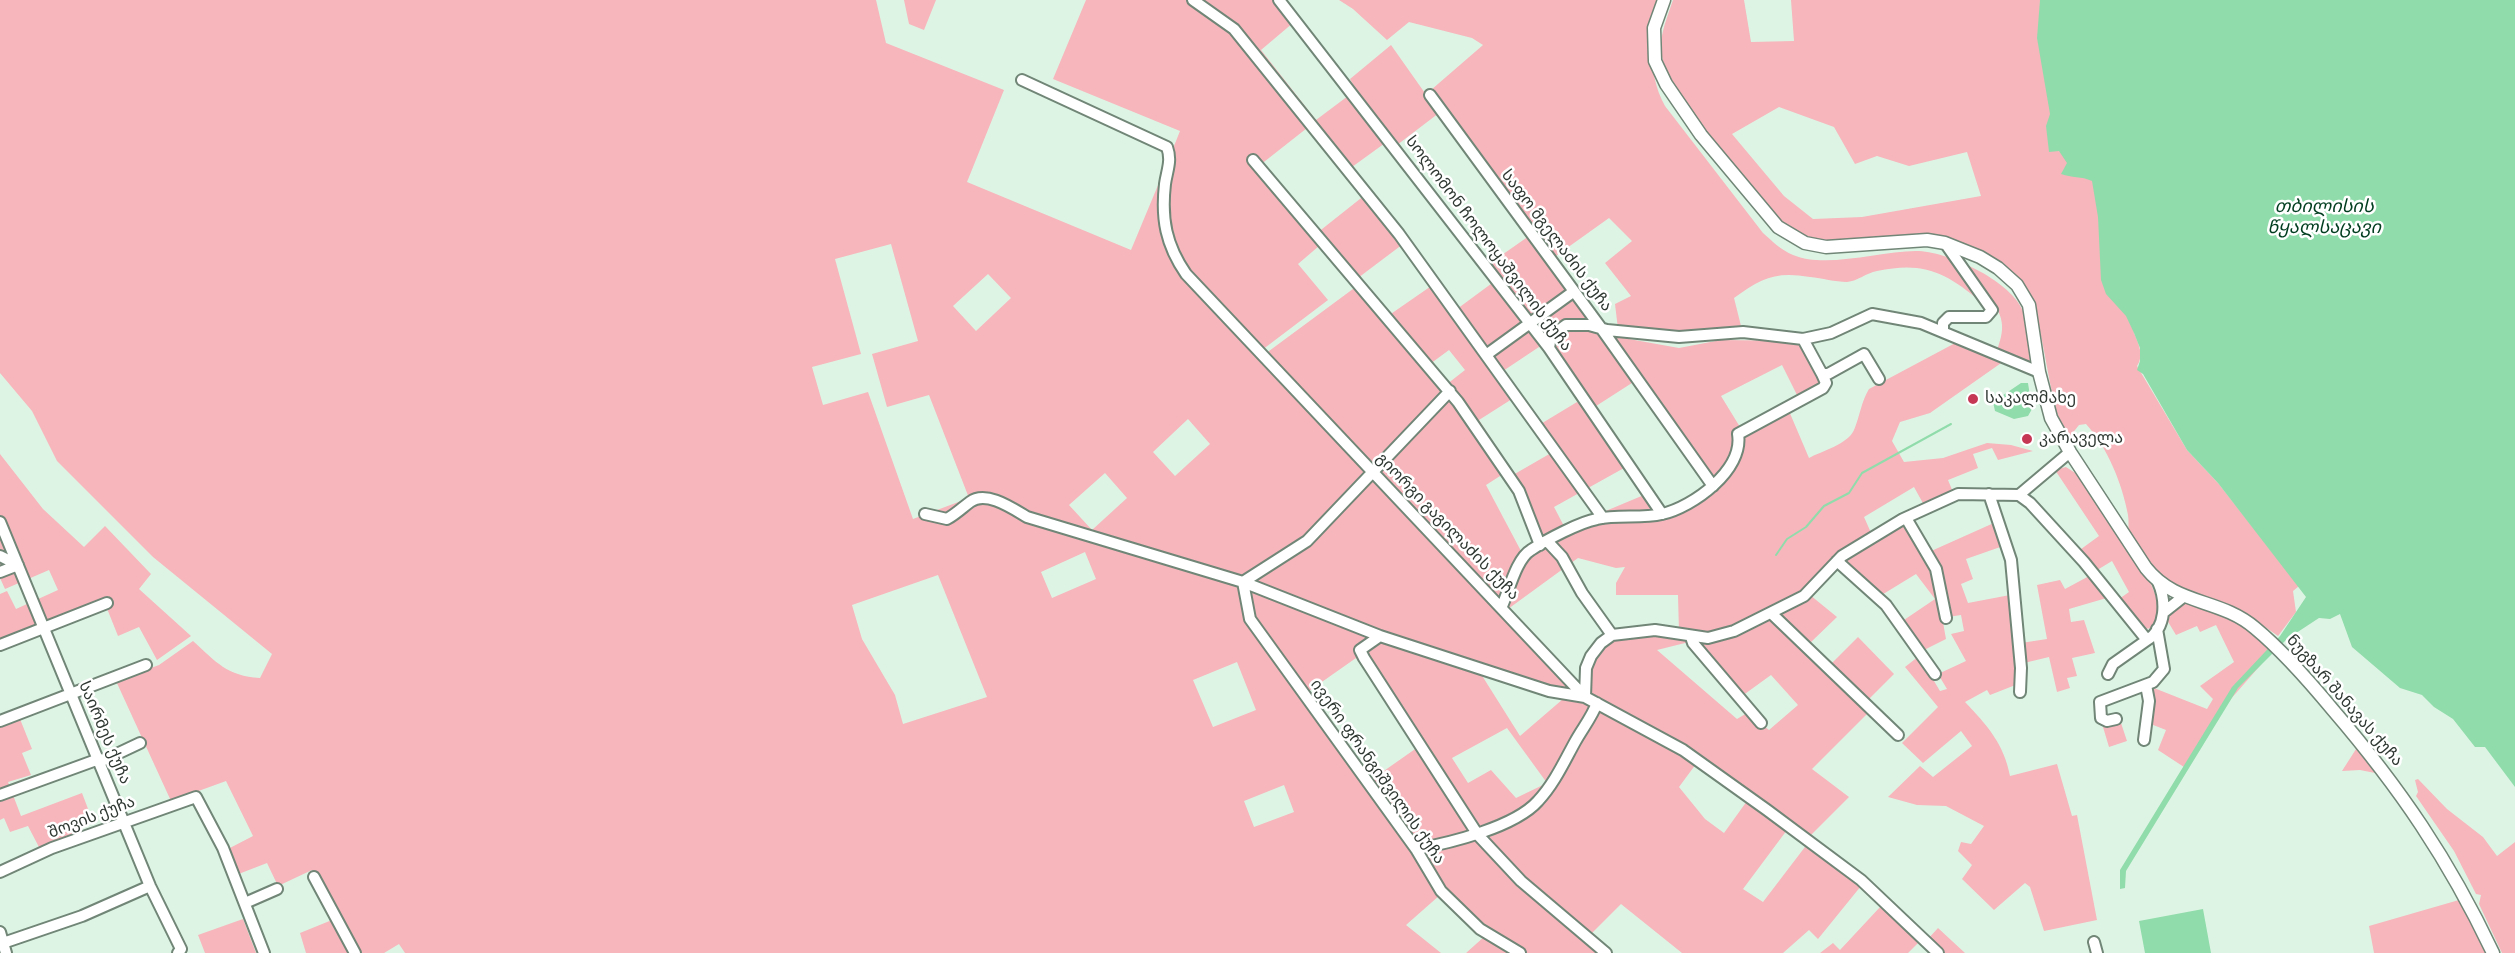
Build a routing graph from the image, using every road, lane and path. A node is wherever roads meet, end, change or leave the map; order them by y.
1 (1193, 0) edge
2 (1280, 0) edge
3 (1664, 0) edge
4 (1022, 80) dead end
5 (1430, 95) dead end
6 (1253, 160) dead end
7 (1945, 243) junction
8 (1573, 292) junction
9 (1529, 323) junction
10 (1602, 328) junction
11 (1943, 332) junction
12 (1803, 339) junction
13 (1549, 348) junction
14 (1486, 355) junction
15 (2039, 372) junction
16 (1822, 374) junction
17 (1879, 379) dead end
18 (1450, 391) junction
19 (2070, 452) junction
20 (1374, 473) junction
21 (1713, 486) junction
22 (1989, 494) junction
23 (2019, 495) junction
24 (925, 513) dead end
25 (1662, 514) junction
26 (1603, 518) junction
27 (1906, 518) junction
28 (0, 522) edge
29 (1544, 543) junction
30 (0, 556) edge
31 (1837, 561) junction
32 (18, 565) junction
33 (0, 572) edge
34 (1244, 582) junction
35 (2158, 582) junction
36 (2183, 597) junction
37 (107, 603) dead end
38 (1502, 606) junction
39 (2164, 612) junction
40 (1771, 613) junction
41 (1946, 618) dead end
42 (44, 628) junction
43 (2157, 629) junction
44 (1612, 635) junction
45 (1380, 636) junction
46 (1690, 637) junction
47 (2147, 640) junction
48 (0, 645) edge
49 (146, 665) dead end
50 (1935, 674) dead end
51 (2108, 674) dead end
52 (2146, 685) junction
53 (2020, 692) dead end
54 (71, 693) junction
55 (1585, 697) junction
56 (1597, 703) junction
57 (2116, 719) dead end
58 (0, 721) edge
59 (1761, 723) dead end
60 (1898, 735) dead end
61 (2144, 740) dead end
62 (140, 743) dead end
63 (99, 759) junction
64 (0, 795) edge
65 (124, 821) junction
66 (1478, 835) junction
67 (1416, 849) junction
68 (0, 872) edge
69 (314, 877) dead end
70 (150, 886) junction
71 (277, 889) dead end
72 (245, 903) junction
73 (3, 943) edge
74 (178, 953) edge
75 (264, 953) edge
76 (355, 953) edge
77 (1520, 953) edge
78 (1606, 953) edge
79 (1938, 953) edge
80 (2493, 953) edge

1 - 14 street
2 - 9 street, სოლომონ ჩოლოყაშვილის ქუჩა
3 - 7 main road, ნუგზარ შანავას ქუჩა
4 - 20 street, გიორგი გაგილაძის ქუჩა
5 - 8 street, საფო მგელაძის ქუჩა
6 - 18 street
7 - 11 street
7 - 15 main road, ნუგზარ შანავას ქუჩა
8 - 9 street
8 - 10 street, საფო მგელაძის ქუჩა
9 - 13 street, სოლომონ ჩოლოყაშვილის ქუჩა
9 - 14 street
10 - 12 street, საფო მგელაძის ქუჩა
10 - 13 street
10 - 21 street
11 - 12 street, საფო მგელაძის ქუჩა
11 - 15 street, საფო მგელაძის ქუჩა
12 - 16 street
13 - 25 street, სოლომონ ჩოლოყაშვილის ქუჩა
14 - 26 street
15 - 19 main road, ნუგზარ შანავას ქუჩა
16 - 17 street
16 - 21 street
18 - 20 street
18 - 29 street
19 - 23 street
19 - 35 main road, ნუგზარ შანავას ქუჩა
20 - 34 street
20 - 38 street, გიორგი გაგილაძის ქუჩა
21 - 25 street
22 - 23 street
22 - 27 street
22 - 53 street
23 - 47 street
24 - 34 street
25 - 26 street
26 - 29 street
27 - 31 street
27 - 41 street
28 - 32 street, საირმეს ქუჩა
29 - 38 street
29 - 44 street
30 - 32 street
31 - 40 street
31 - 50 street
32 - 33 street
32 - 42 street, საირმეს ქუჩა
34 - 45 street
34 - 67 street, ივერი ფრანგიშვილის ქუჩა
35 - 36 main road, ნუგზარ შანავას ქუჩა
35 - 39 street
36 - 39 street
36 - 80 main road, ნუგზარ შანავას ქუჩა
37 - 42 street
38 - 55 street, გიორგი გაგილაძის ქუჩა
39 - 43 street
40 - 46 street
40 - 60 street
42 - 48 street
42 - 54 street, საირმეს ქუჩა
43 - 47 street
43 - 52 street
44 - 46 street
44 - 55 street
45 - 55 street
45 - 66 street
46 - 59 street
47 - 51 street
49 - 54 street
52 - 57 street
52 - 61 street
54 - 58 street
54 - 63 street, საირმეს ქუჩა
55 - 56 street, გიორგი გაგილაძის ქუჩა
56 - 66 street
56 - 79 street, გიორგი გაგილაძის ქუჩა
62 - 63 street
63 - 64 street
63 - 65 street, საირმეს ქუჩა
65 - 68 street, შოვის ქუჩა
65 - 70 street, საირმეს ქუჩა
65 - 72 street, შოვის ქუჩა
66 - 67 street
66 - 78 street
67 - 77 street, ივერი ფრანგიშვილის ქუჩა
69 - 76 street
70 - 73 street
70 - 74 street, საირმეს ქუჩა
71 - 72 street
72 - 75 street

